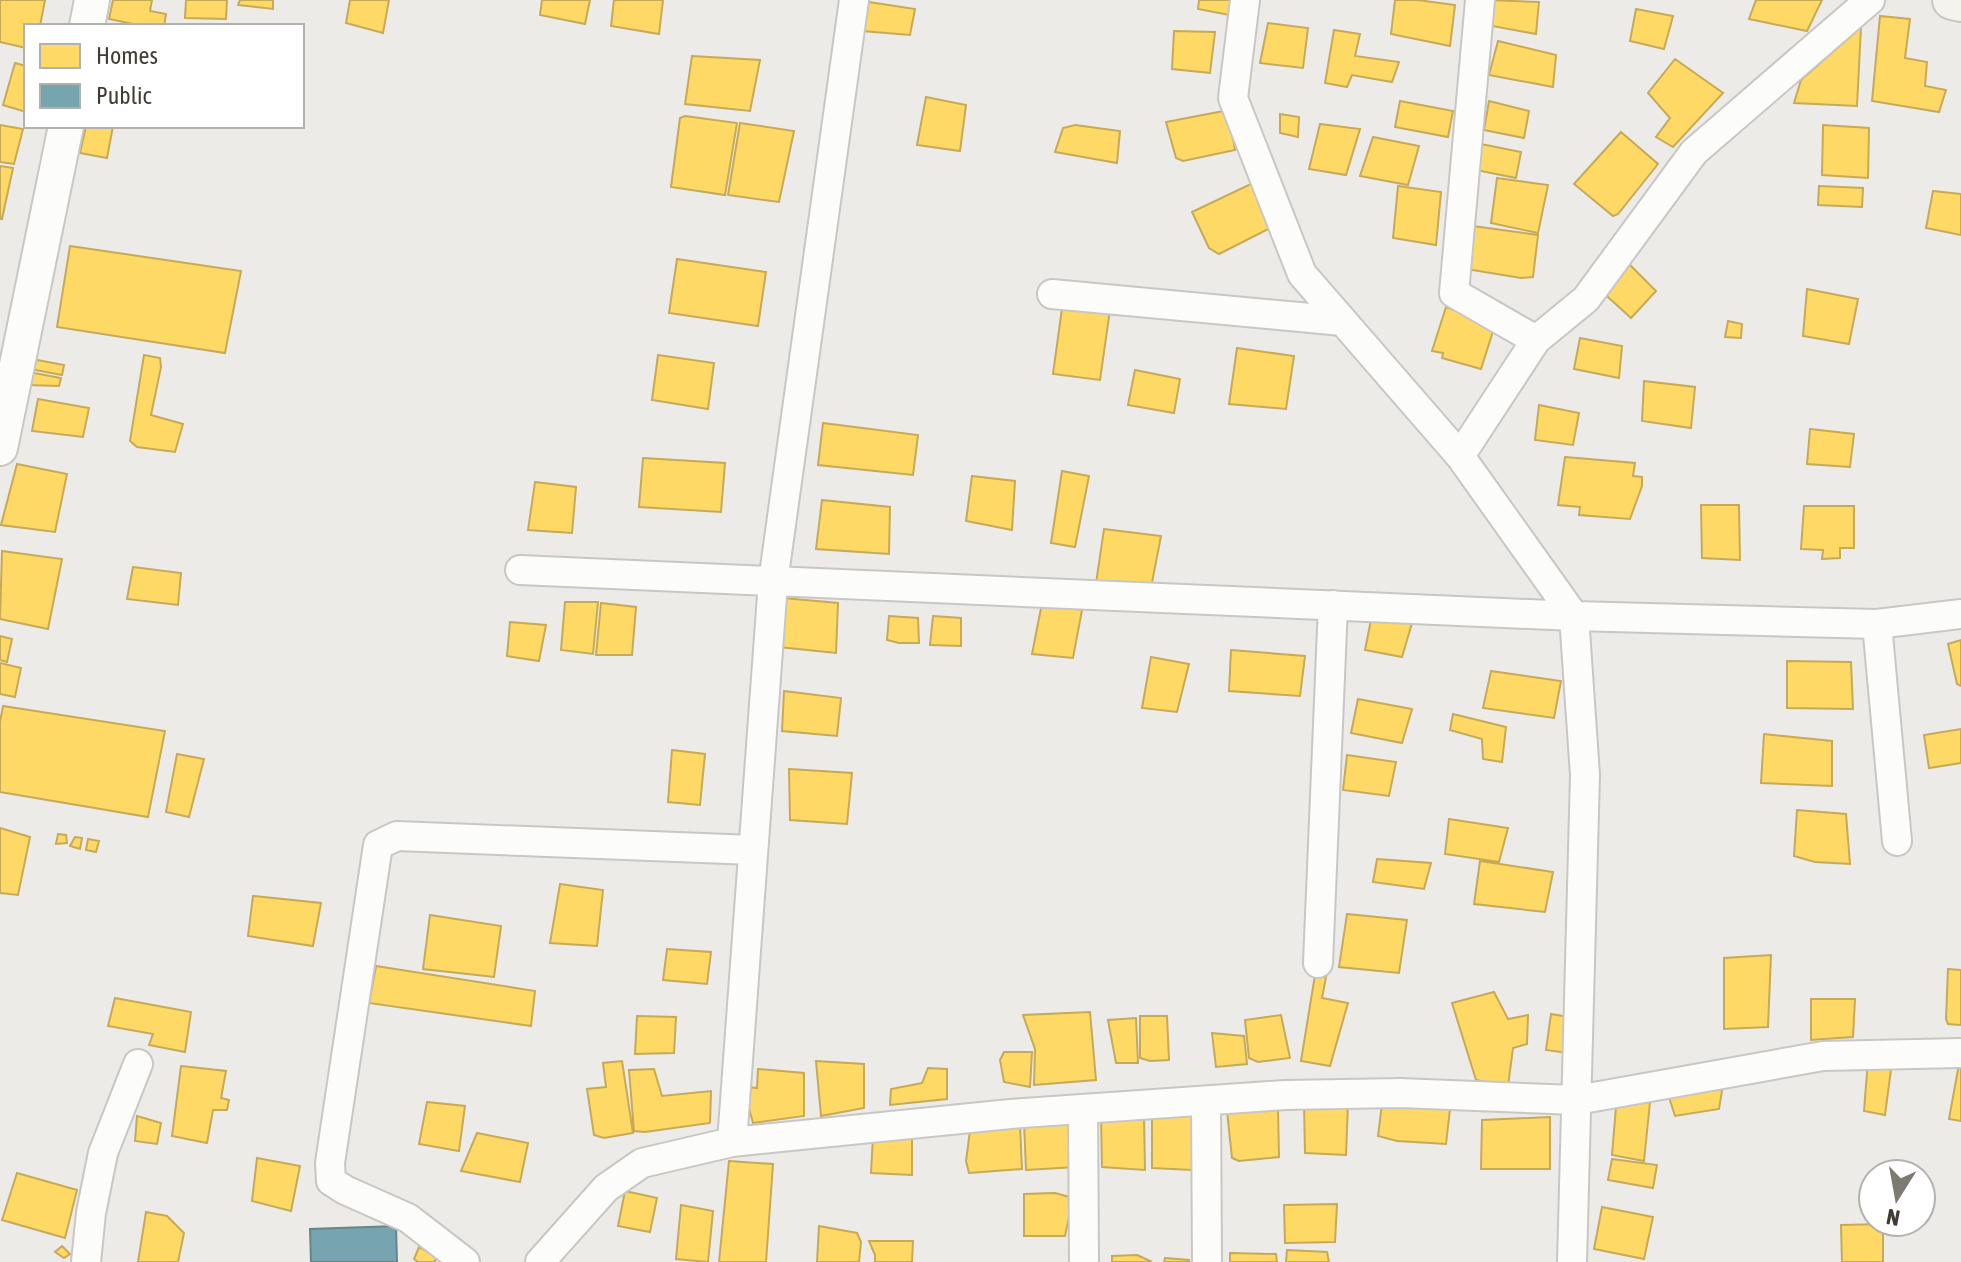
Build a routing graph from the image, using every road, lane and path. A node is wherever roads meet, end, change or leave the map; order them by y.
1 (92, 0) edge
2 (854, 0) edge
3 (1245, 0) edge
4 (1480, 0) edge
5 (1870, 0) edge
6 (1952, 0) edge
7 (1961, 2) edge
8 (87, 24) edge
9 (66, 128) edge
10 (1052, 294) dead end
11 (1342, 321) junction
12 (1536, 340) junction
13 (0, 448) edge
14 (1460, 456) junction
15 (520, 570) dead end
16 (773, 582) junction
17 (1333, 605) junction
18 (1961, 614) edge
19 (1574, 616) junction
20 (1877, 624) junction
21 (1897, 841) dead end
22 (753, 850) junction
23 (1318, 963) dead end
24 (1961, 1053) edge
25 (138, 1064) dead end
26 (1577, 1100) junction
27 (1206, 1101) junction
28 (1083, 1109) junction
29 (732, 1142) junction
30 (86, 1262) edge
31 (465, 1262) edge
32 (540, 1262) edge
33 (1084, 1262) edge
34 (1207, 1262) edge
35 (1572, 1262) edge

1 - 8 street
2 - 16 street
3 - 11 street
4 - 12 street
5 - 12 street
6 - 7 main road
9 - 13 street
10 - 11 street
11 - 14 street
12 - 14 street
14 - 19 street
15 - 16 street
16 - 17 street
16 - 22 street
17 - 19 street
17 - 23 street
18 - 20 street
19 - 20 street
19 - 26 street
20 - 21 street
22 - 29 street
22 - 31 street
24 - 26 street
25 - 30 street
26 - 27 street
26 - 35 street
27 - 28 street
27 - 34 street
28 - 29 street
28 - 33 street
29 - 32 street

